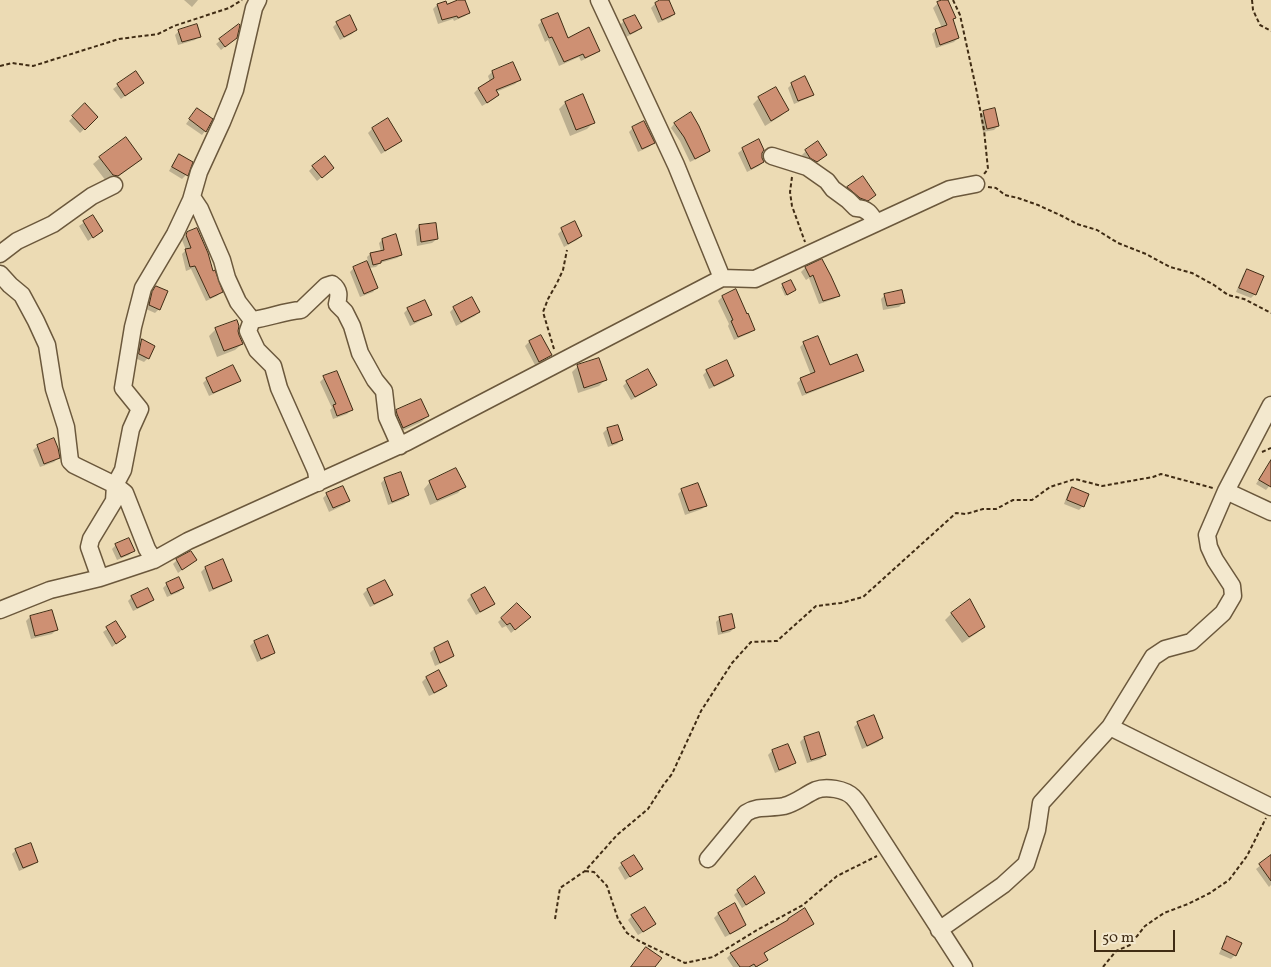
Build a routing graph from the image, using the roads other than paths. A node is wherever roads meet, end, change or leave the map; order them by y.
1 (258, 0) edge
2 (599, 0) edge
3 (772, 156) dead end
4 (976, 184) road end
5 (114, 185) dead end
6 (192, 197) junction
7 (876, 223) junction
8 (0, 254) edge
9 (0, 274) edge
10 (722, 278) junction
11 (252, 320) junction
12 (1271, 405) edge
13 (400, 446) junction
14 (318, 482) junction
15 (115, 485) junction
16 (1226, 491) junction
17 (1271, 512) edge
18 (154, 560) junction
19 (100, 578) junction
20 (0, 610) edge
21 (1110, 727) junction
22 (1270, 807) edge
23 (708, 859) dead end
24 (939, 930) junction
25 (964, 967) edge

1 - 6 street
2 - 10 street
3 - 7 street
4 - 7 street
5 - 8 street
6 - 11 street
6 - 15 street
7 - 10 street
9 - 15 street
10 - 13 street
11 - 13 street
11 - 14 street
12 - 16 street
13 - 14 street
14 - 18 street
15 - 18 street
15 - 19 street
16 - 17 street
16 - 21 street
18 - 19 street
19 - 20 street
21 - 22 street
21 - 24 street
23 - 24 street
24 - 25 street

